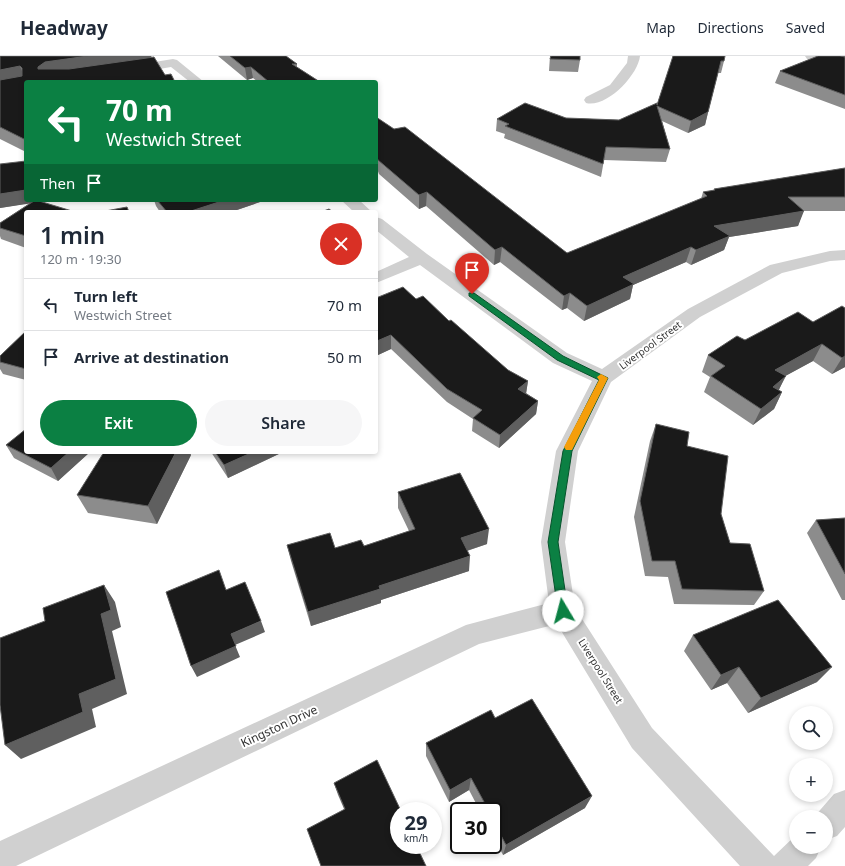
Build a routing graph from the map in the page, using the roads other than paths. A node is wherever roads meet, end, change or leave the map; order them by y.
1 (634, 56) edge
2 (811, 56) edge
3 (845, 65) edge
4 (119, 71) edge
5 (195, 80) edge
6 (591, 100) dead end
7 (352, 202) edge
8 (362, 210) edge
9 (378, 224) edge
10 (845, 255) edge
11 (421, 258) junction
12 (378, 277) edge
13 (603, 378) junction
14 (563, 611) junction
15 (845, 805) edge
16 (833, 818) edge
17 (797, 854) edge
18 (0, 857) edge
19 (762, 866) edge
20 (786, 866) edge

1 - 6 street
2 - 3 street
4 - 5 street
7 - 8 street
9 - 11 street
10 - 13 street, Liverpool Street
11 - 12 street
11 - 13 street
13 - 14 street, Liverpool Street
14 - 18 street, Kingston Drive
14 - 19 street, Liverpool Street
15 - 16 street
17 - 20 street

